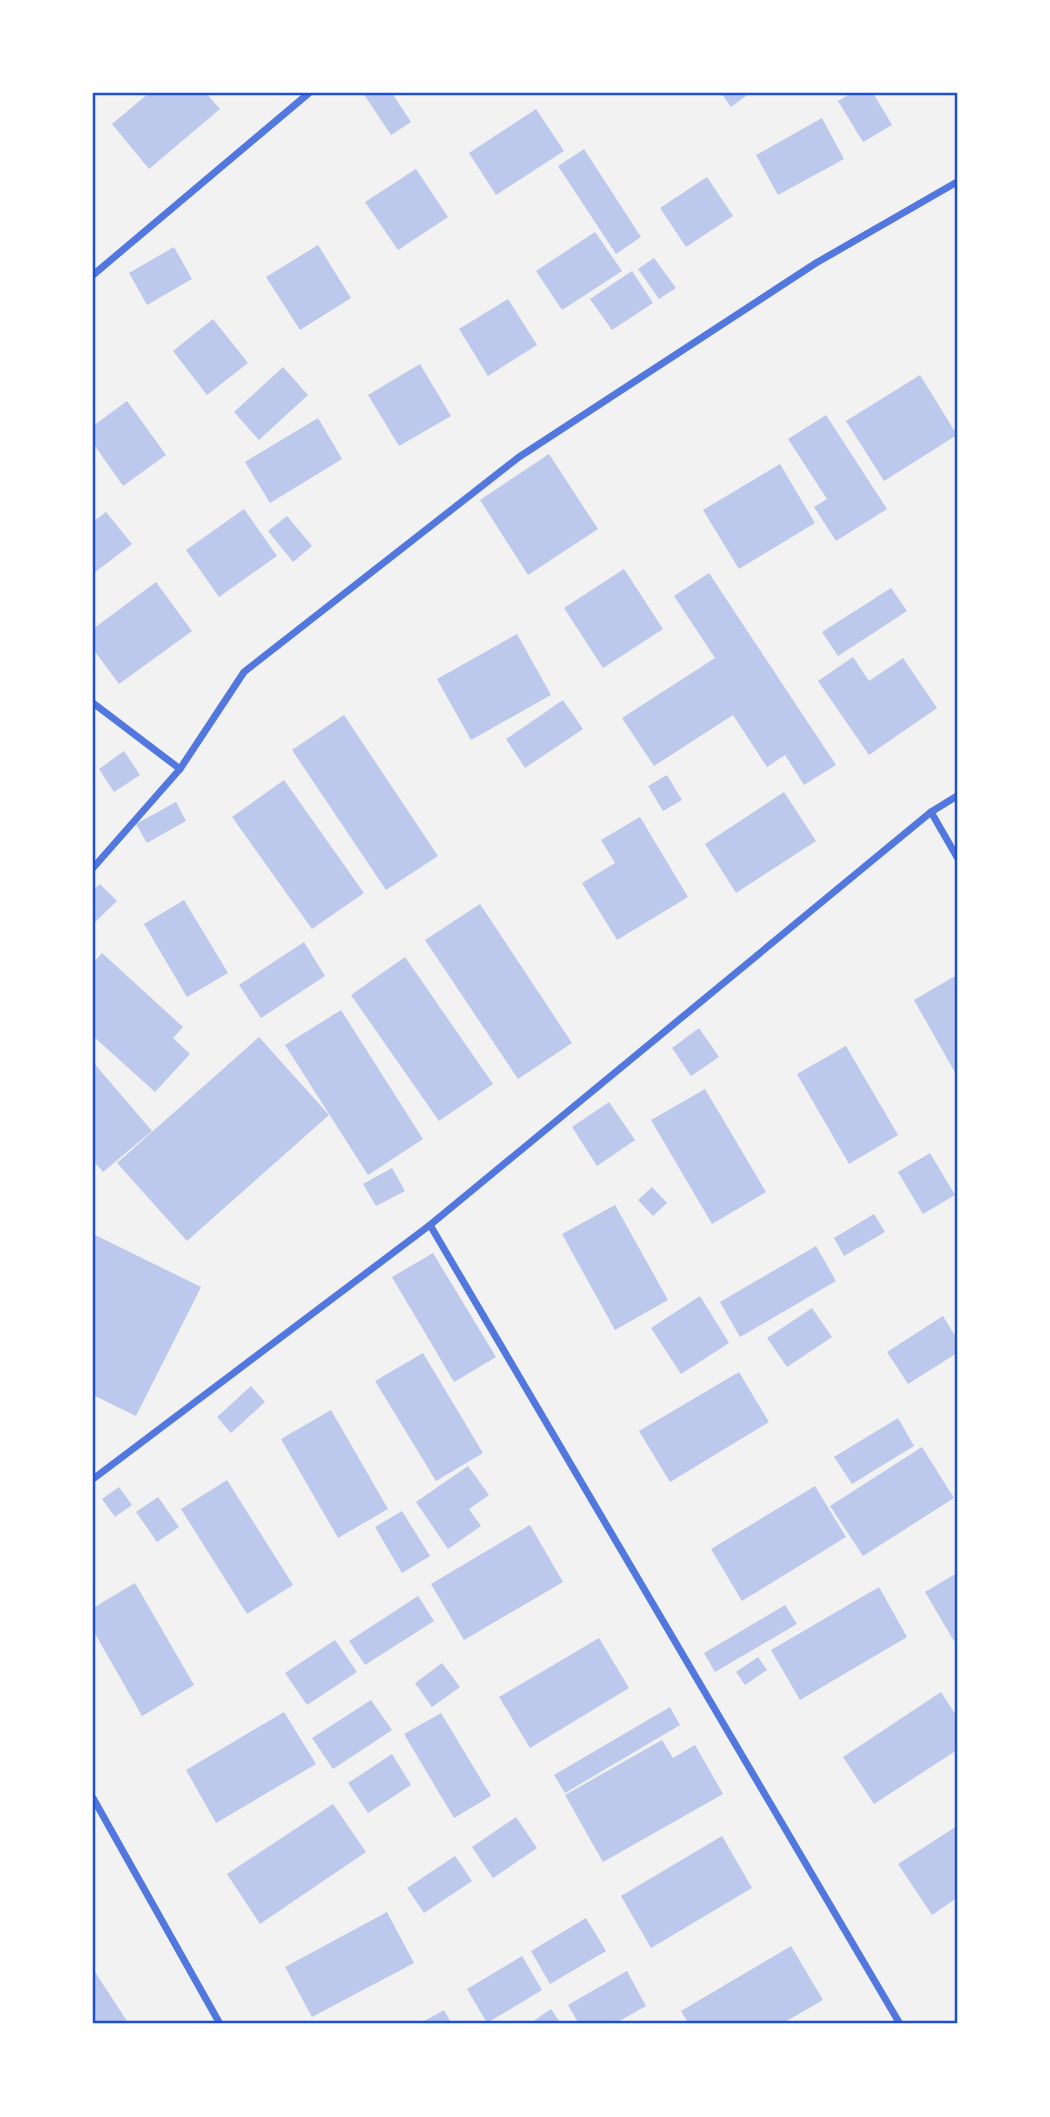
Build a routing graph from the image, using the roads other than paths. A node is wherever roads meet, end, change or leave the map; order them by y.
1 (309, 93) edge
2 (957, 182) edge
3 (93, 275) edge
4 (93, 703) edge
5 (180, 769) junction
6 (957, 796) edge
7 (931, 813) junction
8 (957, 858) edge
9 (93, 868) edge
10 (430, 1226) junction
11 (93, 1479) edge
12 (93, 1798) edge
13 (220, 2024) edge
14 (900, 2024) edge

1 - 3 street
2 - 5 street
4 - 5 street
5 - 9 street
6 - 7 street
7 - 8 street
7 - 10 street
10 - 11 street
10 - 14 street
12 - 13 street

